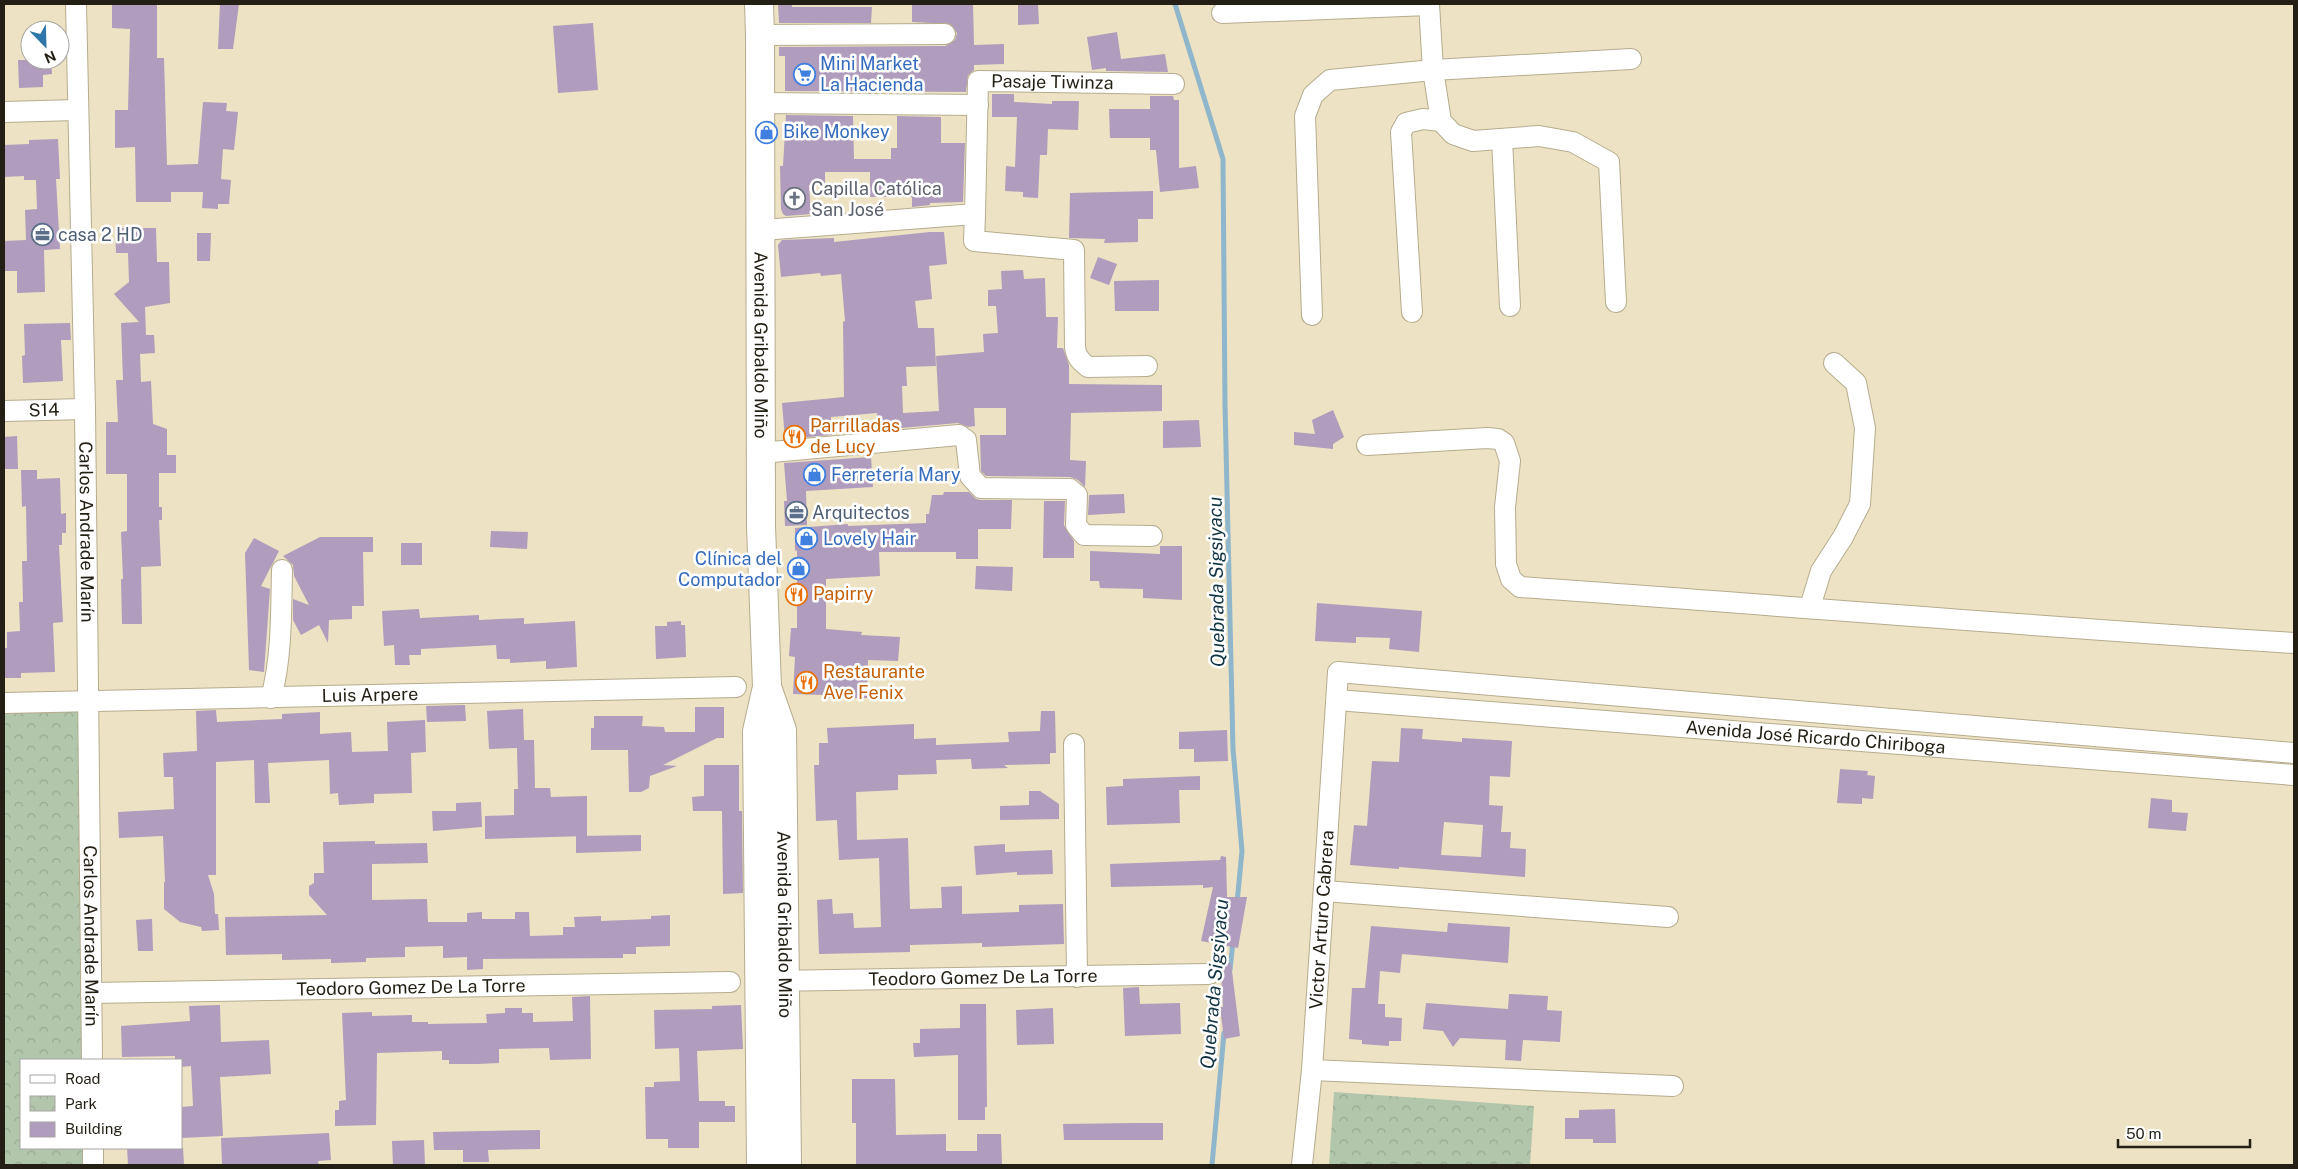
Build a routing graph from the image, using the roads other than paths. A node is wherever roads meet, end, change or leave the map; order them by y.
1 (76, 4) edge
2 (759, 4) edge
3 (1429, 4) edge
4 (1222, 14) dead end
5 (945, 34) dead end
6 (760, 35) junction
7 (1631, 59) dead end
8 (1433, 70) junction
9 (1174, 84) dead end
10 (761, 103) junction
11 (978, 105) junction
12 (77, 110) junction
13 (4, 112) edge
14 (1441, 121) junction
15 (1502, 139) junction
16 (974, 214) junction
17 (761, 230) junction
18 (1616, 302) dead end
19 (1510, 306) dead end
20 (1412, 312) dead end
21 (1312, 315) dead end
22 (1834, 363) dead end
23 (1147, 366) dead end
24 (85, 410) junction
25 (4, 411) edge
26 (1367, 444) dead end
27 (761, 453) junction
28 (1152, 536) dead end
29 (282, 570) dead end
30 (1810, 607) junction
31 (2294, 642) edge
32 (1338, 672) joint
33 (736, 687) dead end
34 (271, 698) junction
35 (1337, 700) junction
36 (87, 702) junction
37 (4, 703) edge
38 (1753, 707) junction
39 (1994, 728) junction
40 (1752, 733) junction
41 (1074, 744) dead end
42 (1994, 752) junction
43 (2294, 753) edge
44 (2294, 775) edge
45 (1324, 891) junction
46 (1668, 917) dead end
47 (1209, 974) dead end
48 (1077, 977) junction
49 (772, 981) junction
50 (730, 982) dead end
51 (91, 993) junction
52 (92, 1059) edge
53 (1312, 1070) junction
54 (1673, 1086) dead end
55 (93, 1149) edge
56 (93, 1165) edge
57 (760, 1165) edge
58 (787, 1165) edge
59 (1302, 1165) edge

1 - 12 street, Carlos Andrade Marín
2 - 6 street, Avenida Gribaldo Miño
3 - 4 street
3 - 8 street
5 - 6 street
6 - 10 street, Avenida Gribaldo Miño
7 - 8 street
8 - 14 street
8 - 21 street
9 - 11 street, Pasaje Tiwinza
10 - 11 street
10 - 17 street, Avenida Gribaldo Miño
11 - 16 street, Pasaje Tiwinza
12 - 13 street
12 - 24 street, Carlos Andrade Marín
14 - 15 street
14 - 20 street
15 - 18 street
15 - 19 street
16 - 17 street
16 - 23 street, Pasaje Tiwinza
17 - 27 street, Avenida Gribaldo Miño
22 - 30 street
24 - 25 street, S14
24 - 36 street, Carlos Andrade Marín
26 - 30 street
27 - 28 street
27 - 49 street, Avenida Gribaldo Miño
29 - 34 street
30 - 31 street
32 - 35 street, Victor Arturo Cabrera
32 - 38 street, Avenida José Ricardo Chiriboga
33 - 34 street, Luis Arpere
34 - 36 street, Luis Arpere
35 - 40 street, Avenida José Ricardo Chiriboga
35 - 45 street, Victor Arturo Cabrera
36 - 37 street, Luis Arpere
36 - 51 street, Carlos Andrade Marín
38 - 39 street, Avenida José Ricardo Chiriboga
38 - 40 street
39 - 42 street
39 - 43 street, Avenida José Ricardo Chiriboga
40 - 42 street, Avenida José Ricardo Chiriboga
41 - 48 street
42 - 44 street, Avenida José Ricardo Chiriboga
45 - 46 street
45 - 53 street, Victor Arturo Cabrera
47 - 48 street, Teodoro Gomez De La Torre
48 - 49 street, Teodoro Gomez De La Torre
49 - 57 street, Avenida Gribaldo Miño
49 - 58 street, Avenida Gribaldo Miño
50 - 51 street, Teodoro Gomez De La Torre
51 - 52 street, Carlos Andrade Marín
53 - 54 street
53 - 59 street, Victor Arturo Cabrera
55 - 56 street

